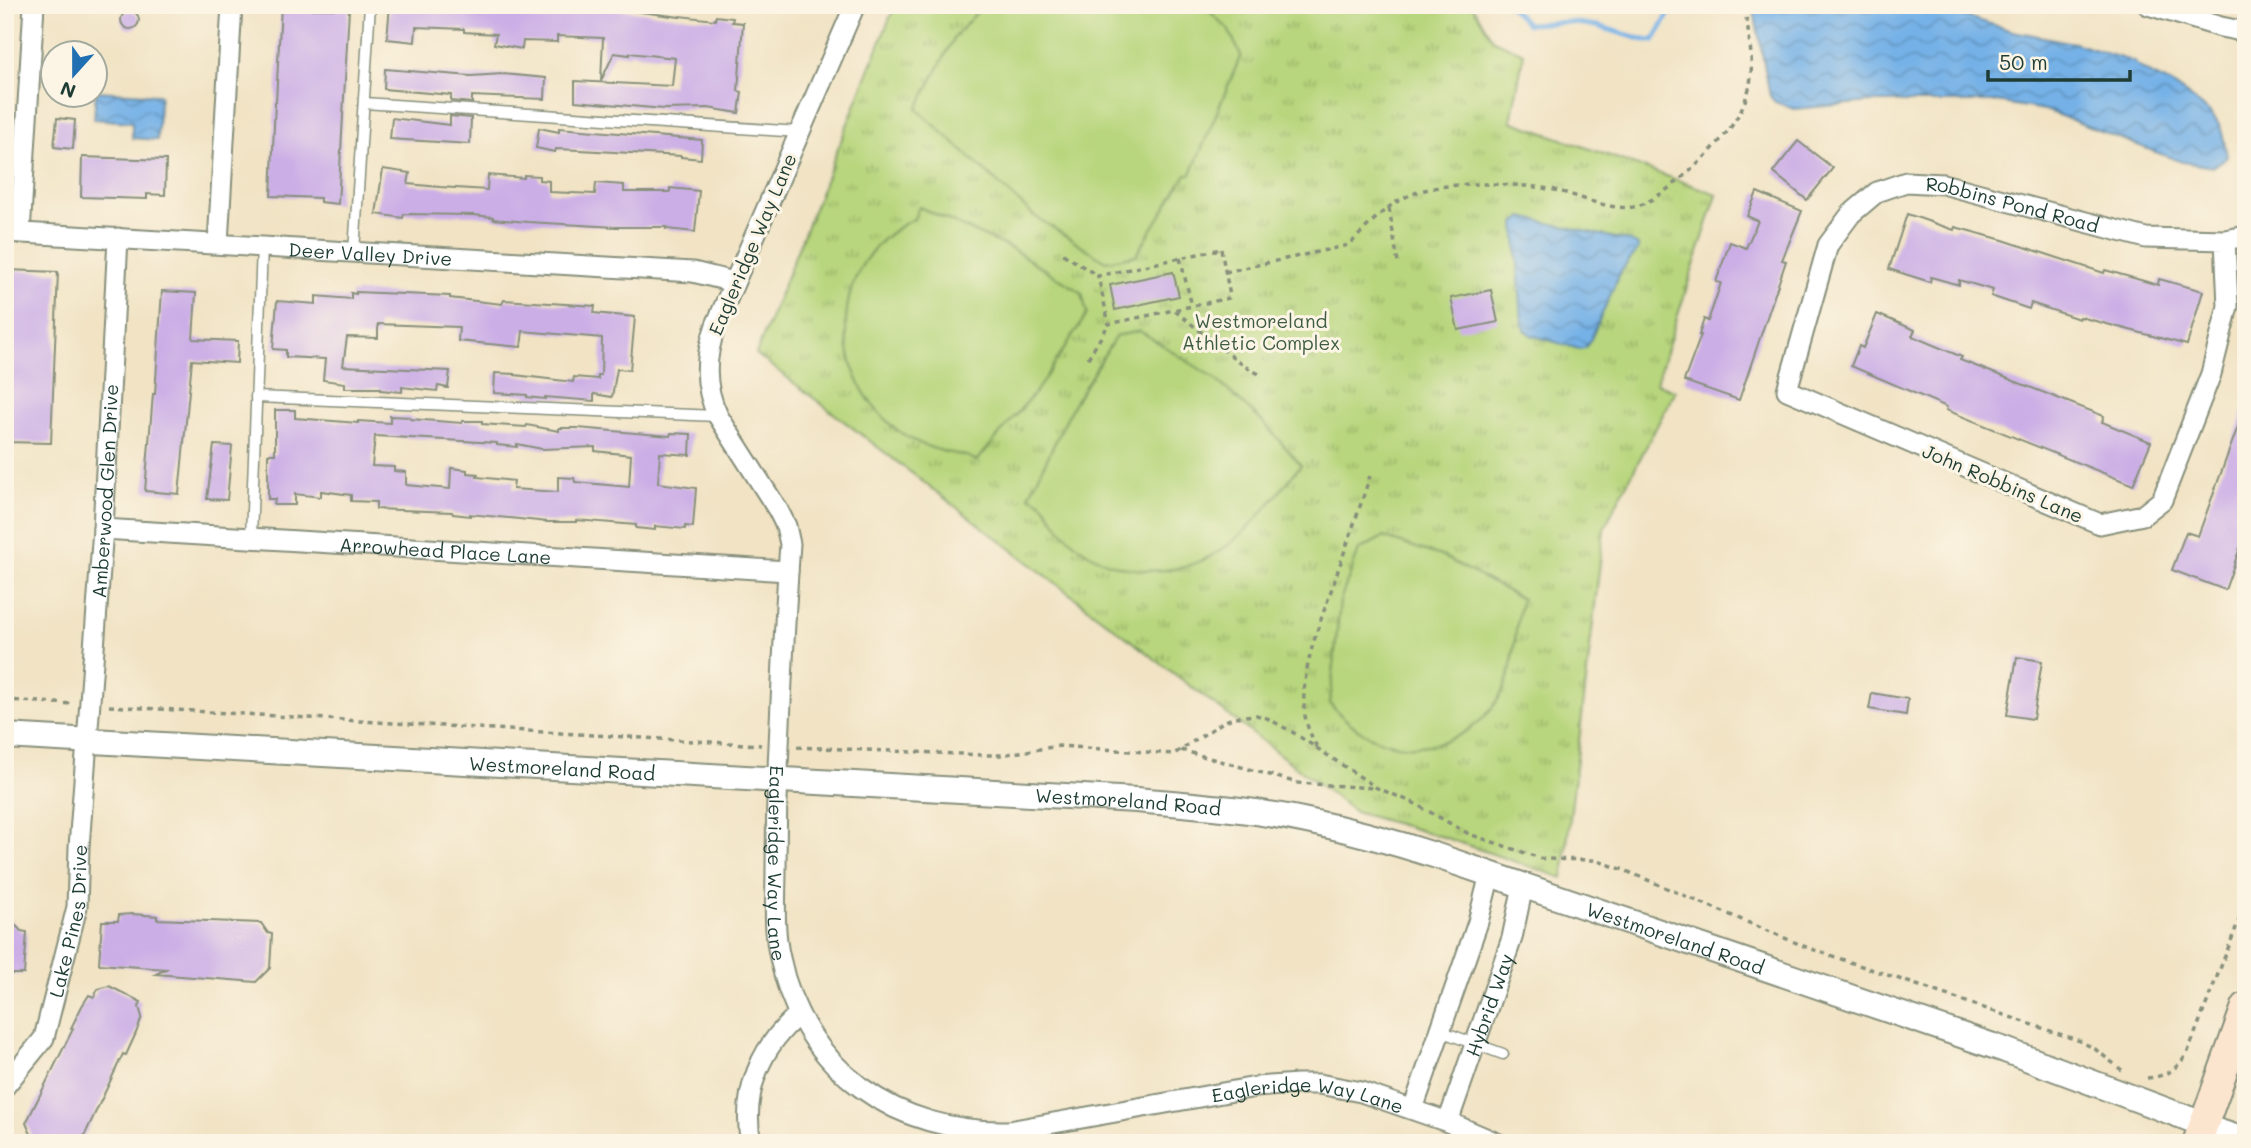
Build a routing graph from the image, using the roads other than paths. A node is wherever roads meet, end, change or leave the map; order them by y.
1 (34, 5) edge
2 (232, 5) edge
3 (370, 5) edge
4 (855, 5) edge
5 (2148, 5) edge
6 (2246, 32) edge
7 (364, 103) junction
8 (800, 132) junction
9 (12, 232) edge
10 (2246, 236) edge
11 (118, 238) junction
12 (2225, 240) junction
13 (218, 243) junction
14 (262, 246) junction
15 (354, 251) junction
16 (734, 282) junction
17 (1787, 390) joint
18 (256, 397) junction
19 (718, 416) junction
20 (103, 530) junction
21 (251, 538) junction
22 (788, 571) junction
23 (5, 736) edge
24 (88, 741) junction
25 (777, 781) junction
26 (1490, 874) junction
27 (1523, 886) junction
28 (2246, 1007) edge
29 (799, 1014) junction
30 (1440, 1031) junction
31 (1476, 1042) junction
32 (1503, 1054) dead end
33 (5, 1086) edge
34 (1413, 1109) junction
35 (1448, 1122) junction
36 (2200, 1133) edge
37 (2246, 1138) edge
38 (751, 1143) edge
39 (1497, 1143) edge

1 - 9 street
2 - 13 street
3 - 7 lane
4 - 8 street, Eagleridge Way Lane
5 - 6 street
7 - 8 lane
7 - 15 lane
8 - 16 street, Eagleridge Way Lane
9 - 11 street, Deer Valley Drive
10 - 12 street, Robbins Pond Road
11 - 13 street, Deer Valley Drive
11 - 20 street, Amberwood Glen Drive
12 - 17 street, Robbins Pond Road
12 - 17 street, John Robbins Lane
13 - 14 street, Deer Valley Drive
14 - 15 street, Deer Valley Drive
14 - 18 lane
15 - 16 street, Deer Valley Drive
16 - 19 street, Eagleridge Way Lane
18 - 19 lane
18 - 21 lane
19 - 22 street, Eagleridge Way Lane
20 - 21 street, Arrowhead Place Lane
20 - 24 street, Amberwood Glen Drive
21 - 22 street, Arrowhead Place Lane
22 - 25 street, Eagleridge Way Lane
23 - 24 street, Westmoreland Road
24 - 25 street, Westmoreland Road
24 - 33 street, Lake Pines Drive
25 - 26 street, Westmoreland Road
25 - 29 street, Eagleridge Way Lane
26 - 27 street, Westmoreland Road
26 - 30 street, Hybrid Way
27 - 31 street, Hybrid Way
27 - 36 street, Westmoreland Road
28 - 36 main road
29 - 34 street, Eagleridge Way Lane
29 - 38 street
30 - 31 lane
30 - 34 street, Hybrid Way
31 - 32 lane
31 - 35 street, Hybrid Way
34 - 35 street, Eagleridge Way Lane
35 - 39 street, Eagleridge Way Lane
36 - 37 street

